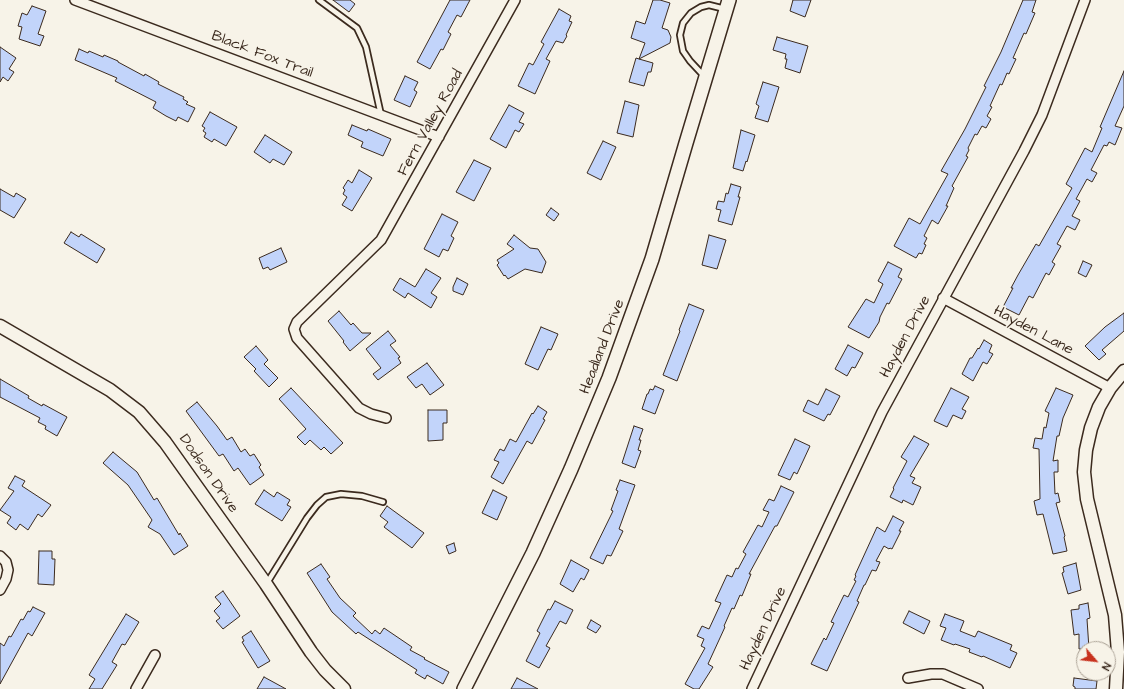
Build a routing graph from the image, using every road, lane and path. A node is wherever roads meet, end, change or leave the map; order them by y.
1 (75, 0) edge
2 (319, 0) edge
3 (515, 0) edge
4 (1085, 0) edge
5 (728, 4) edge
6 (706, 78) junction
7 (381, 115) junction
8 (439, 137) junction
9 (943, 298) junction
10 (0, 326) edge
11 (1124, 371) edge
12 (1110, 388) junction
13 (386, 418) dead end
14 (383, 502) dead end
15 (0, 556) edge
16 (266, 584) junction
17 (0, 590) edge
18 (155, 655) dead end
19 (908, 678) dead end
20 (1124, 688) edge
21 (136, 689) edge
22 (344, 689) edge
23 (464, 689) edge
24 (752, 689) edge
25 (978, 689) edge
26 (1116, 689) edge

1 - 7 street, Black Fox Trail
2 - 7 lane
3 - 8 street, Fern Valley Road
4 - 9 street, Hayden Drive
5 - 6 main road, Headland Drive
5 - 6 lane
6 - 23 main road, Headland Drive
7 - 8 street, Black Fox Trail
8 - 13 street, Fern Valley Road
9 - 12 street, Hayden Lane
9 - 24 street, Hayden Drive
10 - 16 street, Dodson Drive
11 - 12 street
12 - 26 street
14 - 16 lane
15 - 17 street
16 - 22 street, Dodson Drive
18 - 21 street
19 - 25 street
20 - 26 street

